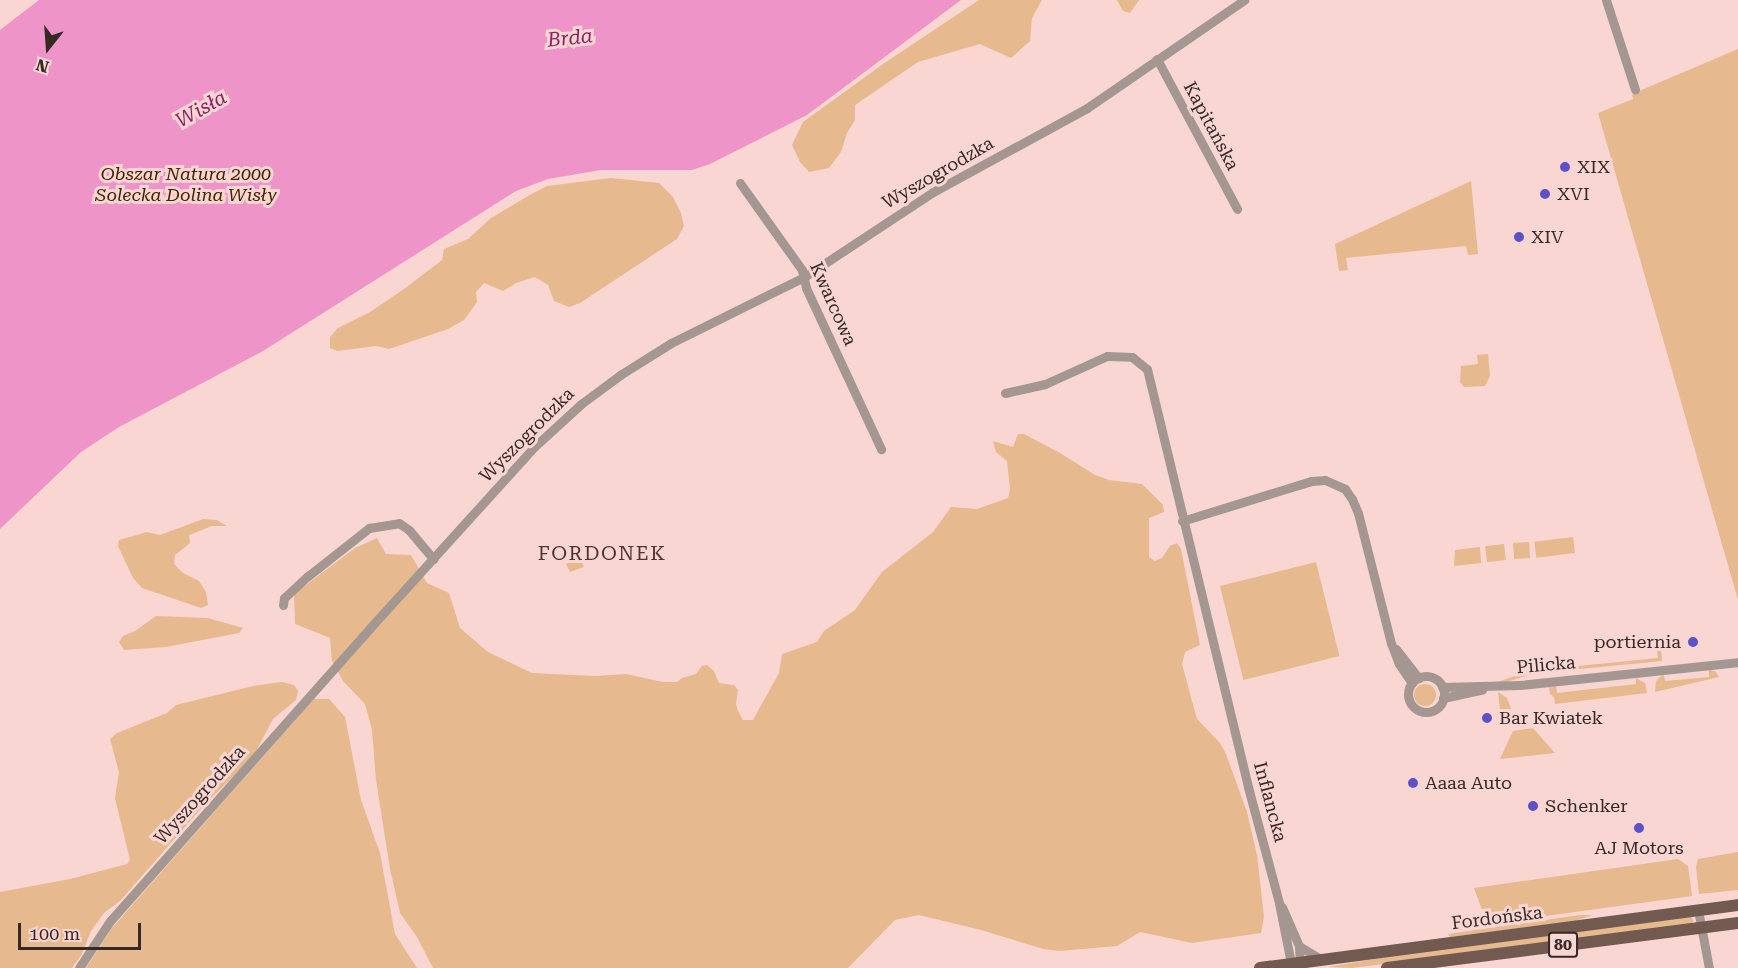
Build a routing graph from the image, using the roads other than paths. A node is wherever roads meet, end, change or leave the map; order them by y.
1 (1244, 0) edge
2 (1606, 0) edge
3 (1156, 59) junction
4 (1635, 89) dead end
5 (740, 183) dead end
6 (1237, 209) dead end
7 (804, 277) junction
8 (1005, 393) dead end
9 (883, 446) dead end
10 (1182, 521) junction
11 (433, 559) junction
12 (283, 605) dead end
13 (1738, 662) edge
14 (1415, 681) junction
15 (1500, 686) junction
16 (1442, 687) junction
17 (1443, 698) junction
18 (1279, 903) junction
19 (1738, 905) edge
20 (1698, 910) junction
21 (1738, 923) edge
22 (1701, 928) junction
23 (1299, 946) junction
24 (1323, 960) junction
25 (1434, 965) edge
26 (1296, 966) edge
27 (79, 968) edge
28 (1260, 968) edge
29 (1387, 968) edge
30 (1708, 968) edge

1 - 3 street, Wyszogrodzka
2 - 4 street
3 - 6 street, Kapitańska
3 - 7 street, Wyszogrodzka
5 - 7 street, Kwarcowa
7 - 9 street, Kwarcowa
7 - 11 street, Wyszogrodzka
8 - 10 street, Inflancka
10 - 14 street
10 - 18 street, Inflancka
11 - 12 street
11 - 27 street, Wyszogrodzka
13 - 15 street, Pilicka
14 - 16 street
14 - 17 street
15 - 16 street, Pilicka
15 - 17 street, Pilicka
16 - 17 street
18 - 23 street, Inflancka
18 - 26 street, Inflancka
19 - 20 main road, Fordońska / 80
20 - 22 street
20 - 24 main road, Fordońska / 80
21 - 22 main road, Fordońska / 80
22 - 25 main road, Fordońska / 80
22 - 30 street
23 - 24 street
23 - 26 street, Inflancka
24 - 26 main road, Fordońska / 80
25 - 29 main road, Fordońska / 80
26 - 28 main road, Fordońska / 80

